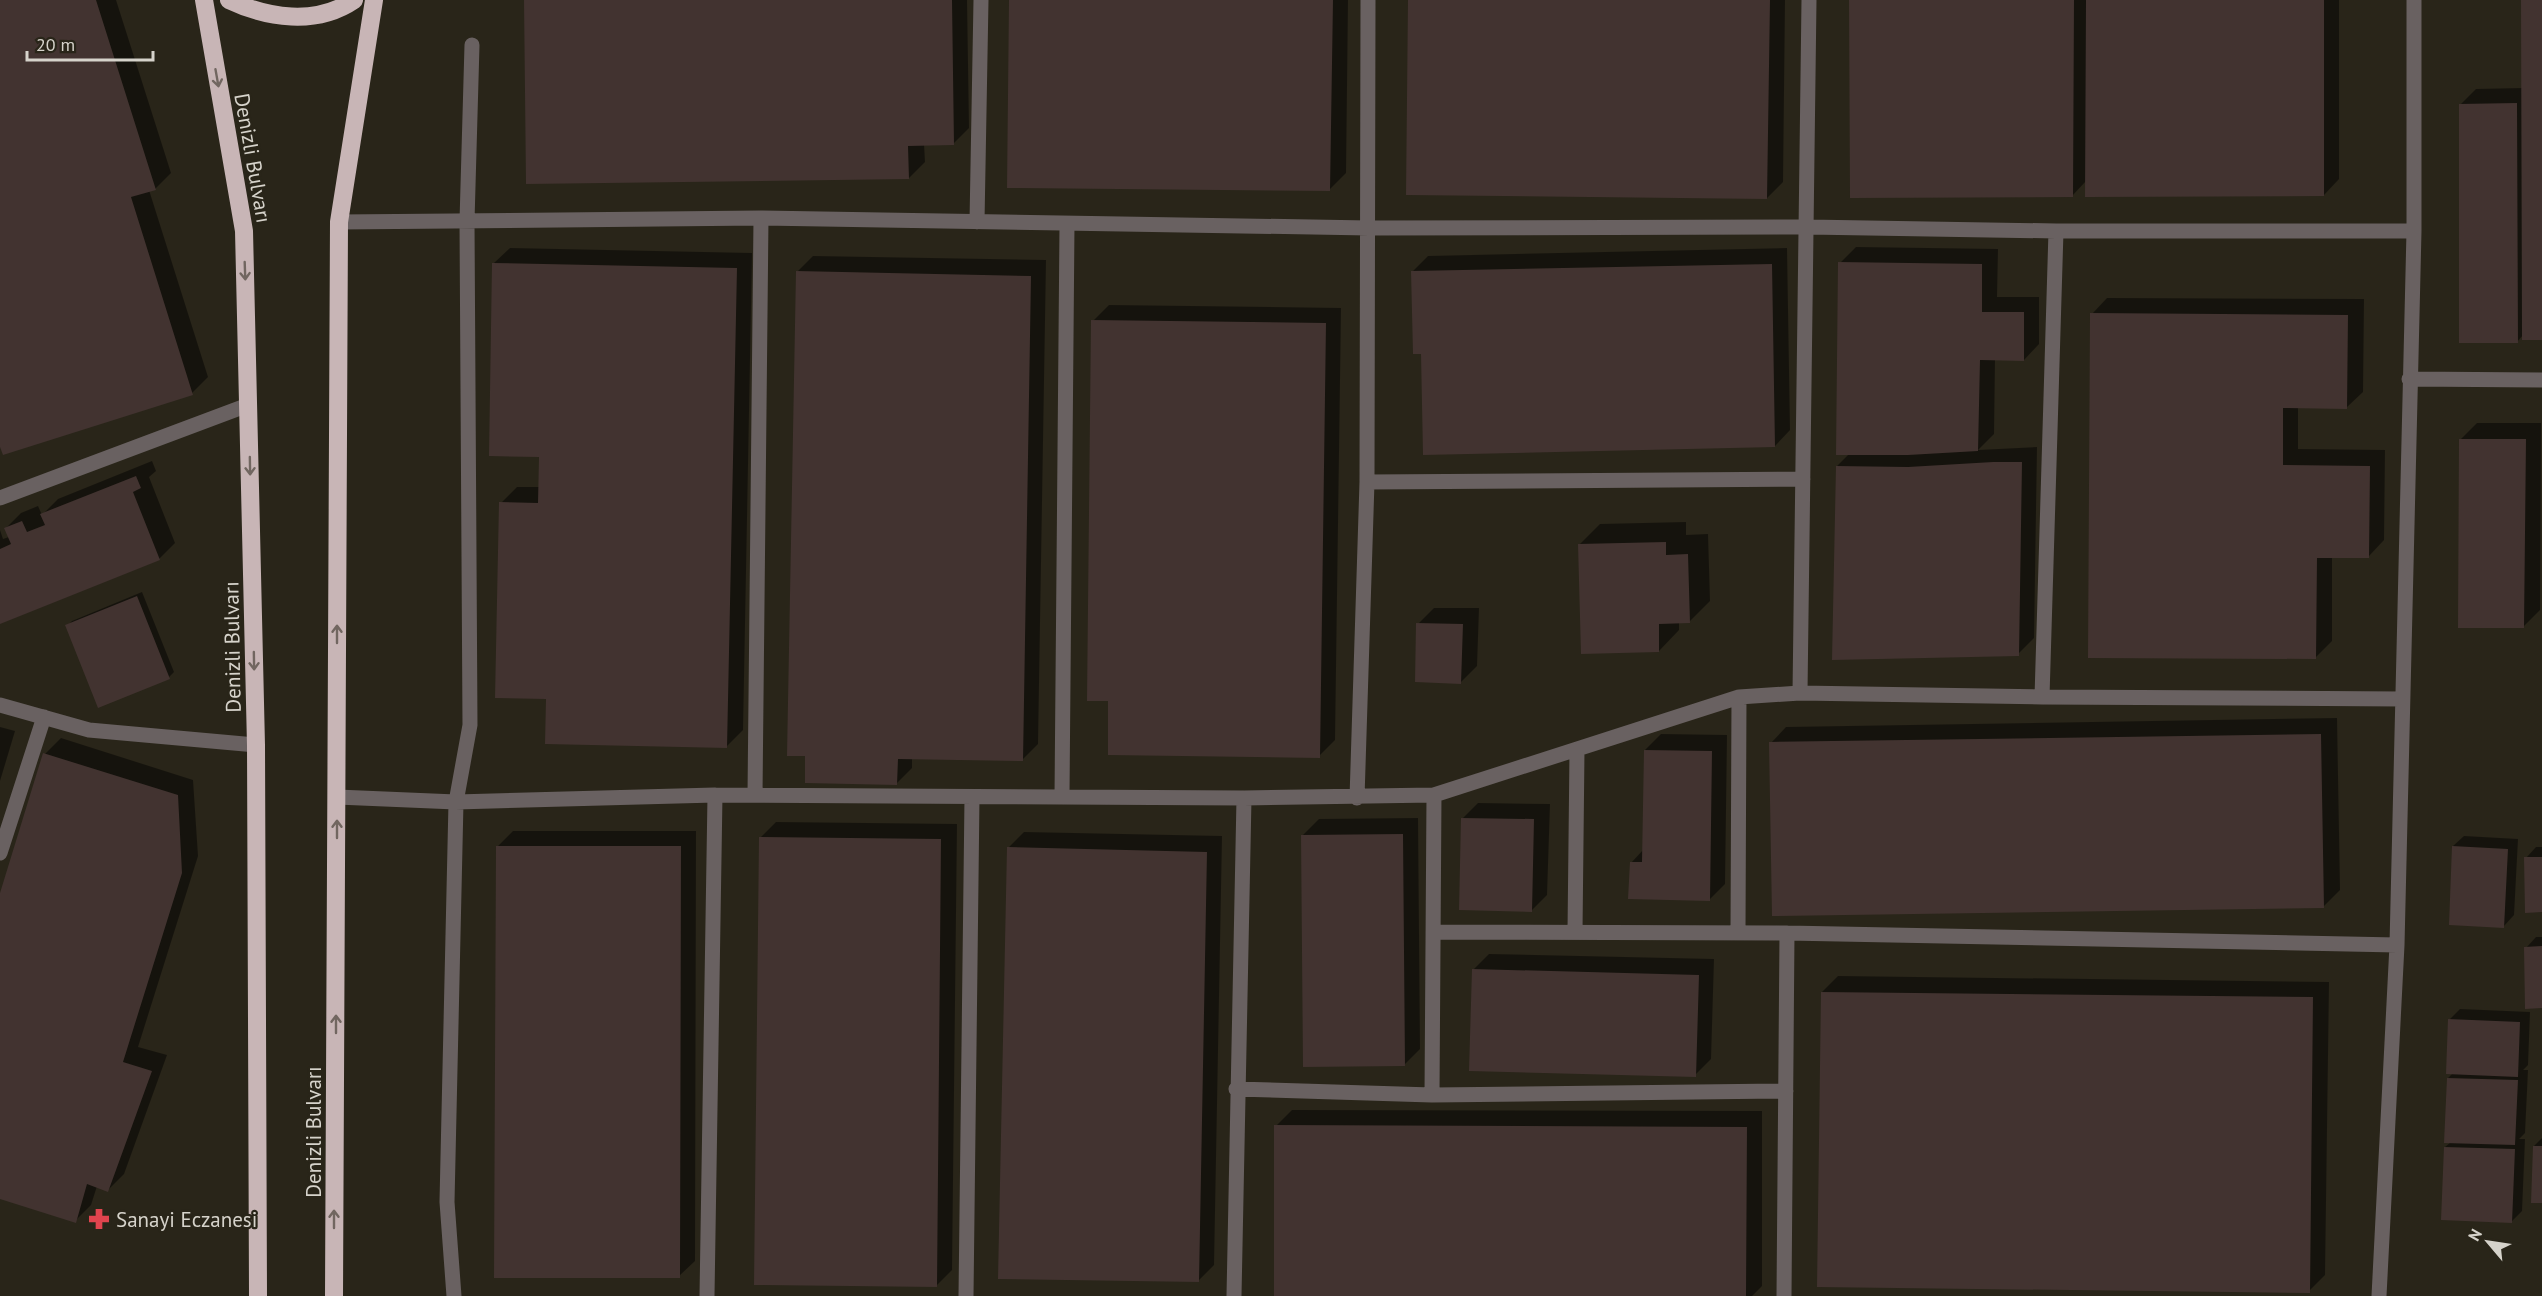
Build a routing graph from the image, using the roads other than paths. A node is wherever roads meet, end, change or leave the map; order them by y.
1 (204, 0) edge
2 (229, 0) edge
3 (354, 0) edge
4 (374, 0) edge
5 (981, 0) edge
6 (1368, 0) edge
7 (1809, 0) edge
8 (2415, 0) edge
9 (472, 45) dead end
10 (761, 218) junction
11 (468, 221) junction
12 (339, 222) junction
13 (977, 222) junction
14 (1067, 224) junction
15 (1808, 227) junction
16 (1368, 228) junction
17 (2056, 231) junction
18 (2414, 231) junction
19 (2409, 379) junction
20 (2542, 380) edge
21 (248, 405) junction
22 (1803, 479) junction
23 (1367, 482) junction
24 (0, 498) edge
25 (1800, 693) junction
26 (1738, 697) junction
27 (2043, 697) junction
28 (2402, 699) junction
29 (0, 705) edge
30 (44, 717) junction
31 (256, 745) junction
32 (1577, 750) junction
33 (715, 795) junction
34 (754, 795) junction
35 (1434, 795) junction
36 (1062, 796) junction
37 (338, 797) junction
38 (972, 797) junction
39 (1244, 798) junction
40 (1357, 798) junction
41 (456, 802) junction
42 (0, 853) edge
43 (1433, 932) junction
44 (1575, 932) junction
45 (1738, 933) junction
46 (1788, 933) junction
47 (2397, 945) junction
48 (1236, 1089) junction
49 (1786, 1091) junction
50 (1432, 1095) junction
51 (334, 1287) edge
52 (257, 1290) edge
53 (454, 1296) edge
54 (707, 1296) edge
55 (966, 1296) edge
56 (1234, 1296) edge
57 (1784, 1296) edge
58 (2379, 1296) edge

1 -> 21 highway, Denizli Bulvarı
2 - 3 highway
4 - 12 highway, Denizli Bulvarı
5 - 13 street
6 - 16 street
7 - 15 street
8 - 18 street
9 - 11 street
10 - 11 street
10 - 13 street
10 - 34 street
11 - 12 street
11 - 41 street
37 -> 12 highway, Denizli Bulvarı
13 - 14 street
14 - 16 street
14 - 36 street
15 - 16 street
15 - 17 street
15 - 22 street
16 - 23 street
17 - 18 street
17 - 27 street
18 - 19 street
19 - 20 street
19 - 28 street
21 - 24 street
21 -> 31 highway, Denizli Bulvarı
22 - 23 street
22 - 25 street
23 - 40 street
25 - 26 street
25 - 27 street
26 - 32 street
26 - 45 street
27 - 28 street
28 - 47 street
29 - 30 street
30 - 31 street
30 - 42 street
31 - 52 highway, Denizli Bulvarı
32 - 35 street
32 - 44 street
33 - 34 street
33 - 41 street
33 - 54 street
34 - 38 street
35 - 40 street
35 - 43 street
36 - 38 street
36 - 39 street
37 - 41 street
51 -> 37 highway, Denizli Bulvarı
38 - 55 street
39 - 40 street
39 - 48 street
41 - 53 street
43 - 44 street
43 - 50 street
44 - 45 street
45 - 46 street
46 - 47 street
46 - 49 street
47 - 58 street
48 - 50 street
48 - 56 street
49 - 50 street
49 - 57 street

